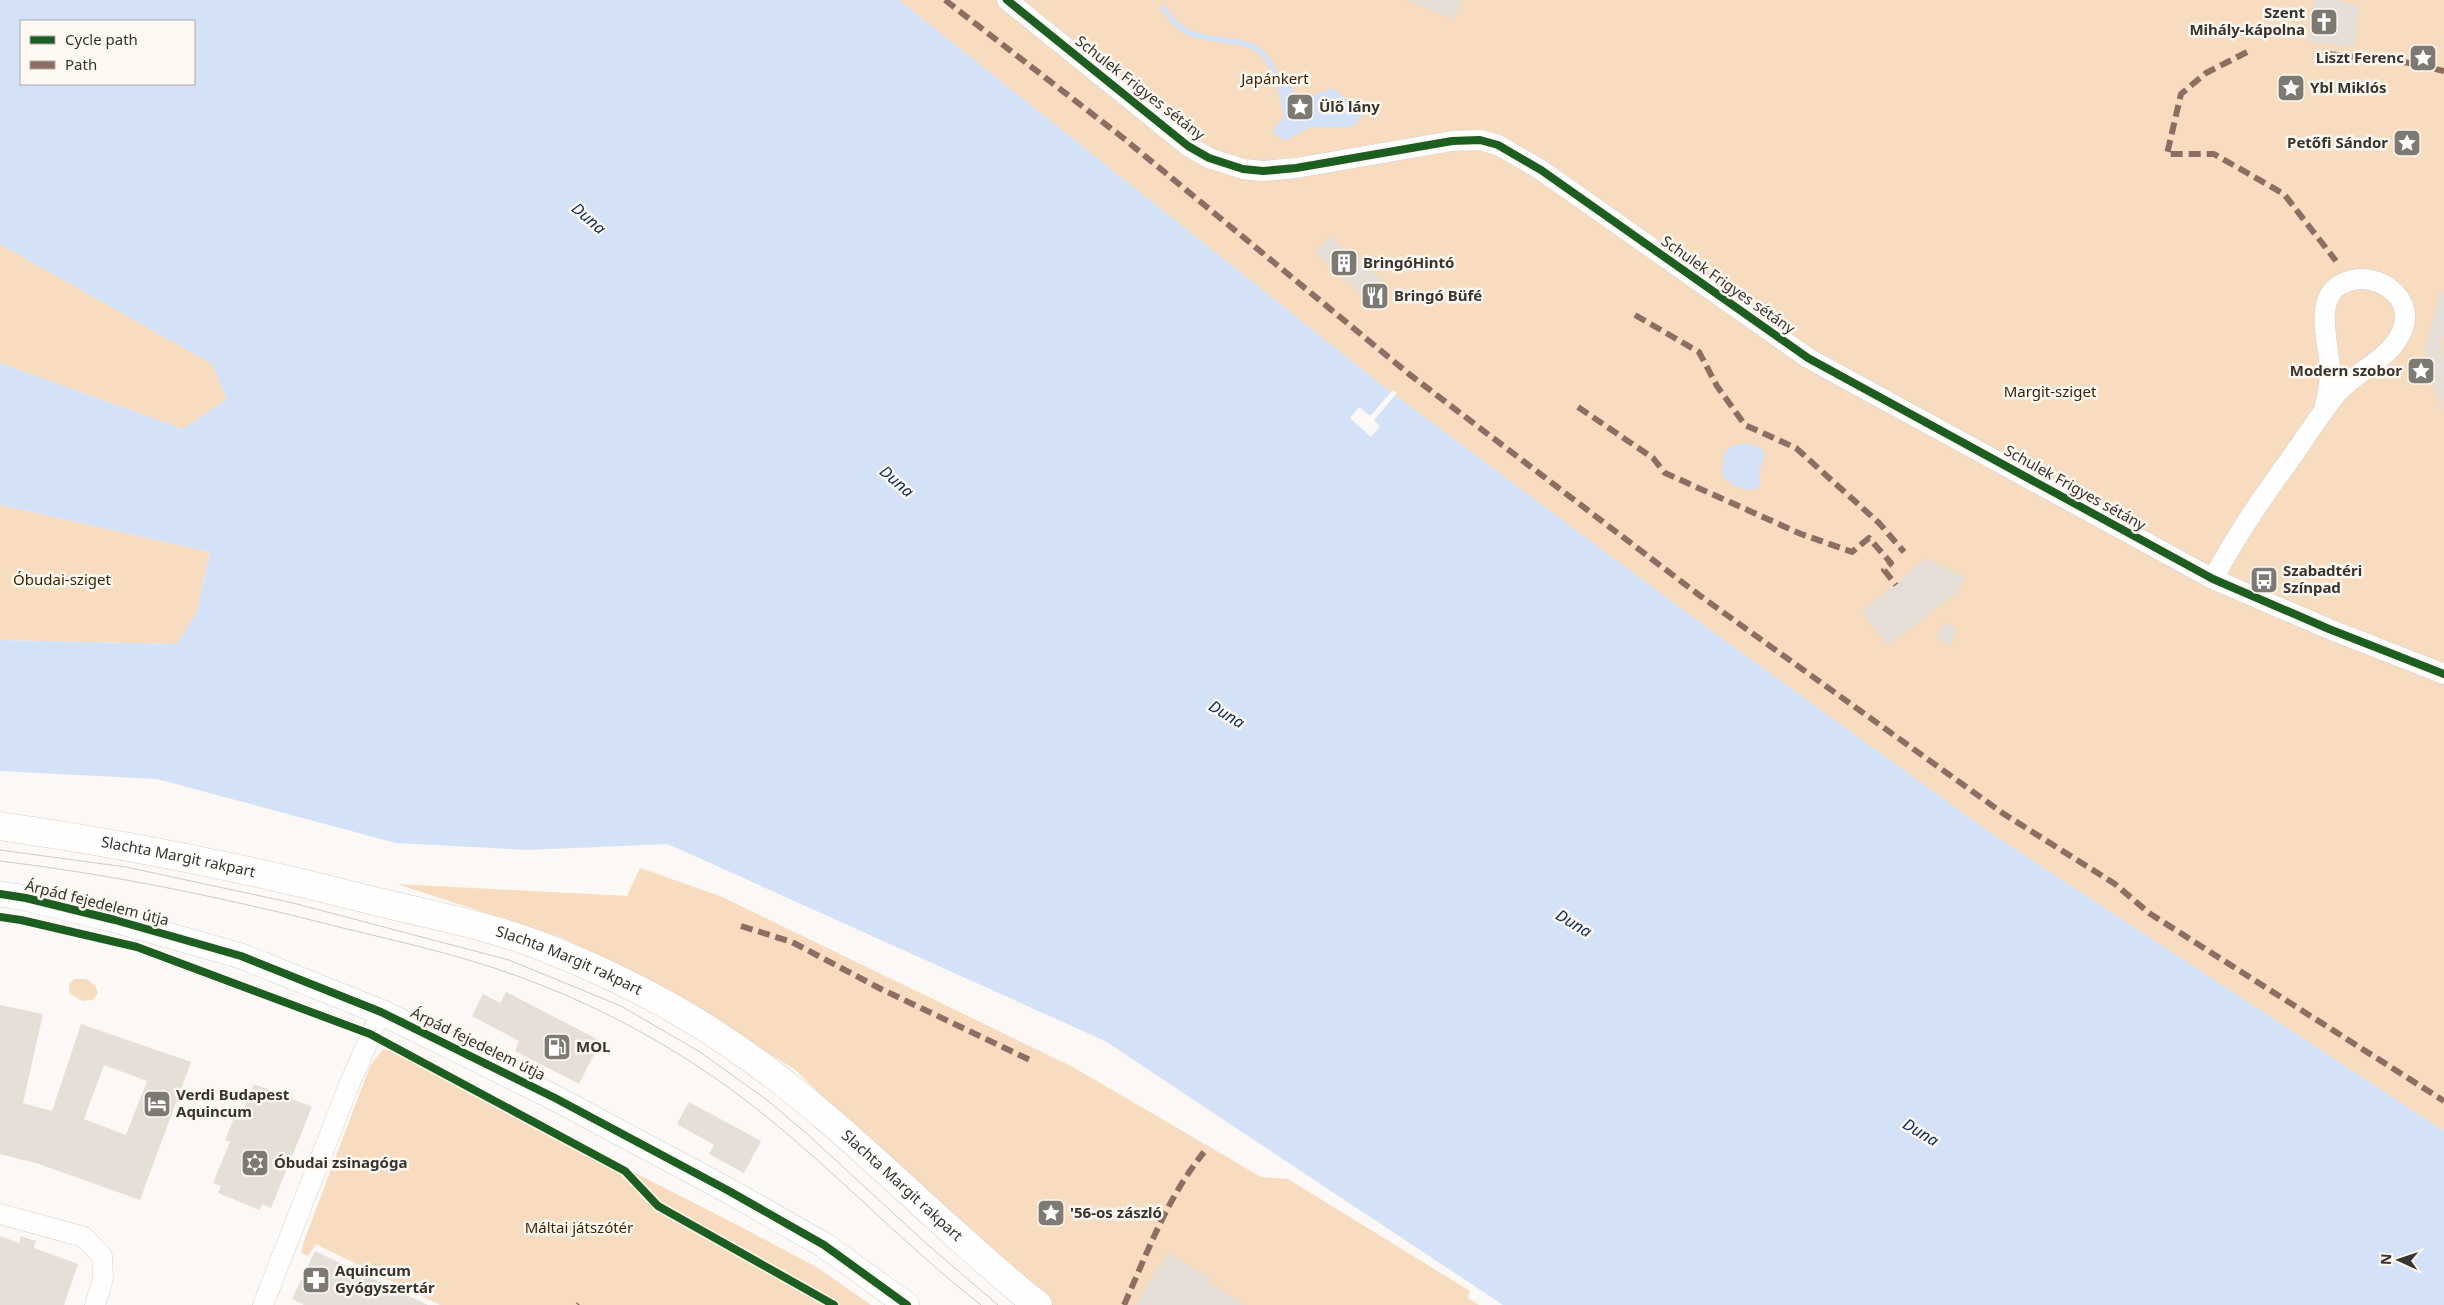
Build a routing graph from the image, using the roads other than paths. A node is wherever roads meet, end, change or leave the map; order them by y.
1 (1007, 0) edge
2 (2324, 412) junction
3 (2213, 579) junction
4 (2444, 674) edge
5 (0, 826) edge
6 (0, 894) edge
7 (382, 1012) junction
8 (0, 1214) edge
9 (95, 1305) edge
10 (263, 1305) edge
11 (907, 1305) edge
12 (1038, 1305) edge

1 - 3 street, Schulek Frigyes sétány
2 - 2 street
2 - 3 street
3 - 4 street, Schulek Frigyes sétány
5 - 12 main road, Slachta Margit rakpart
6 - 7 street, Árpád fejedelem útja
7 - 10 street
7 - 11 street, Árpád fejedelem útja
8 - 9 street

